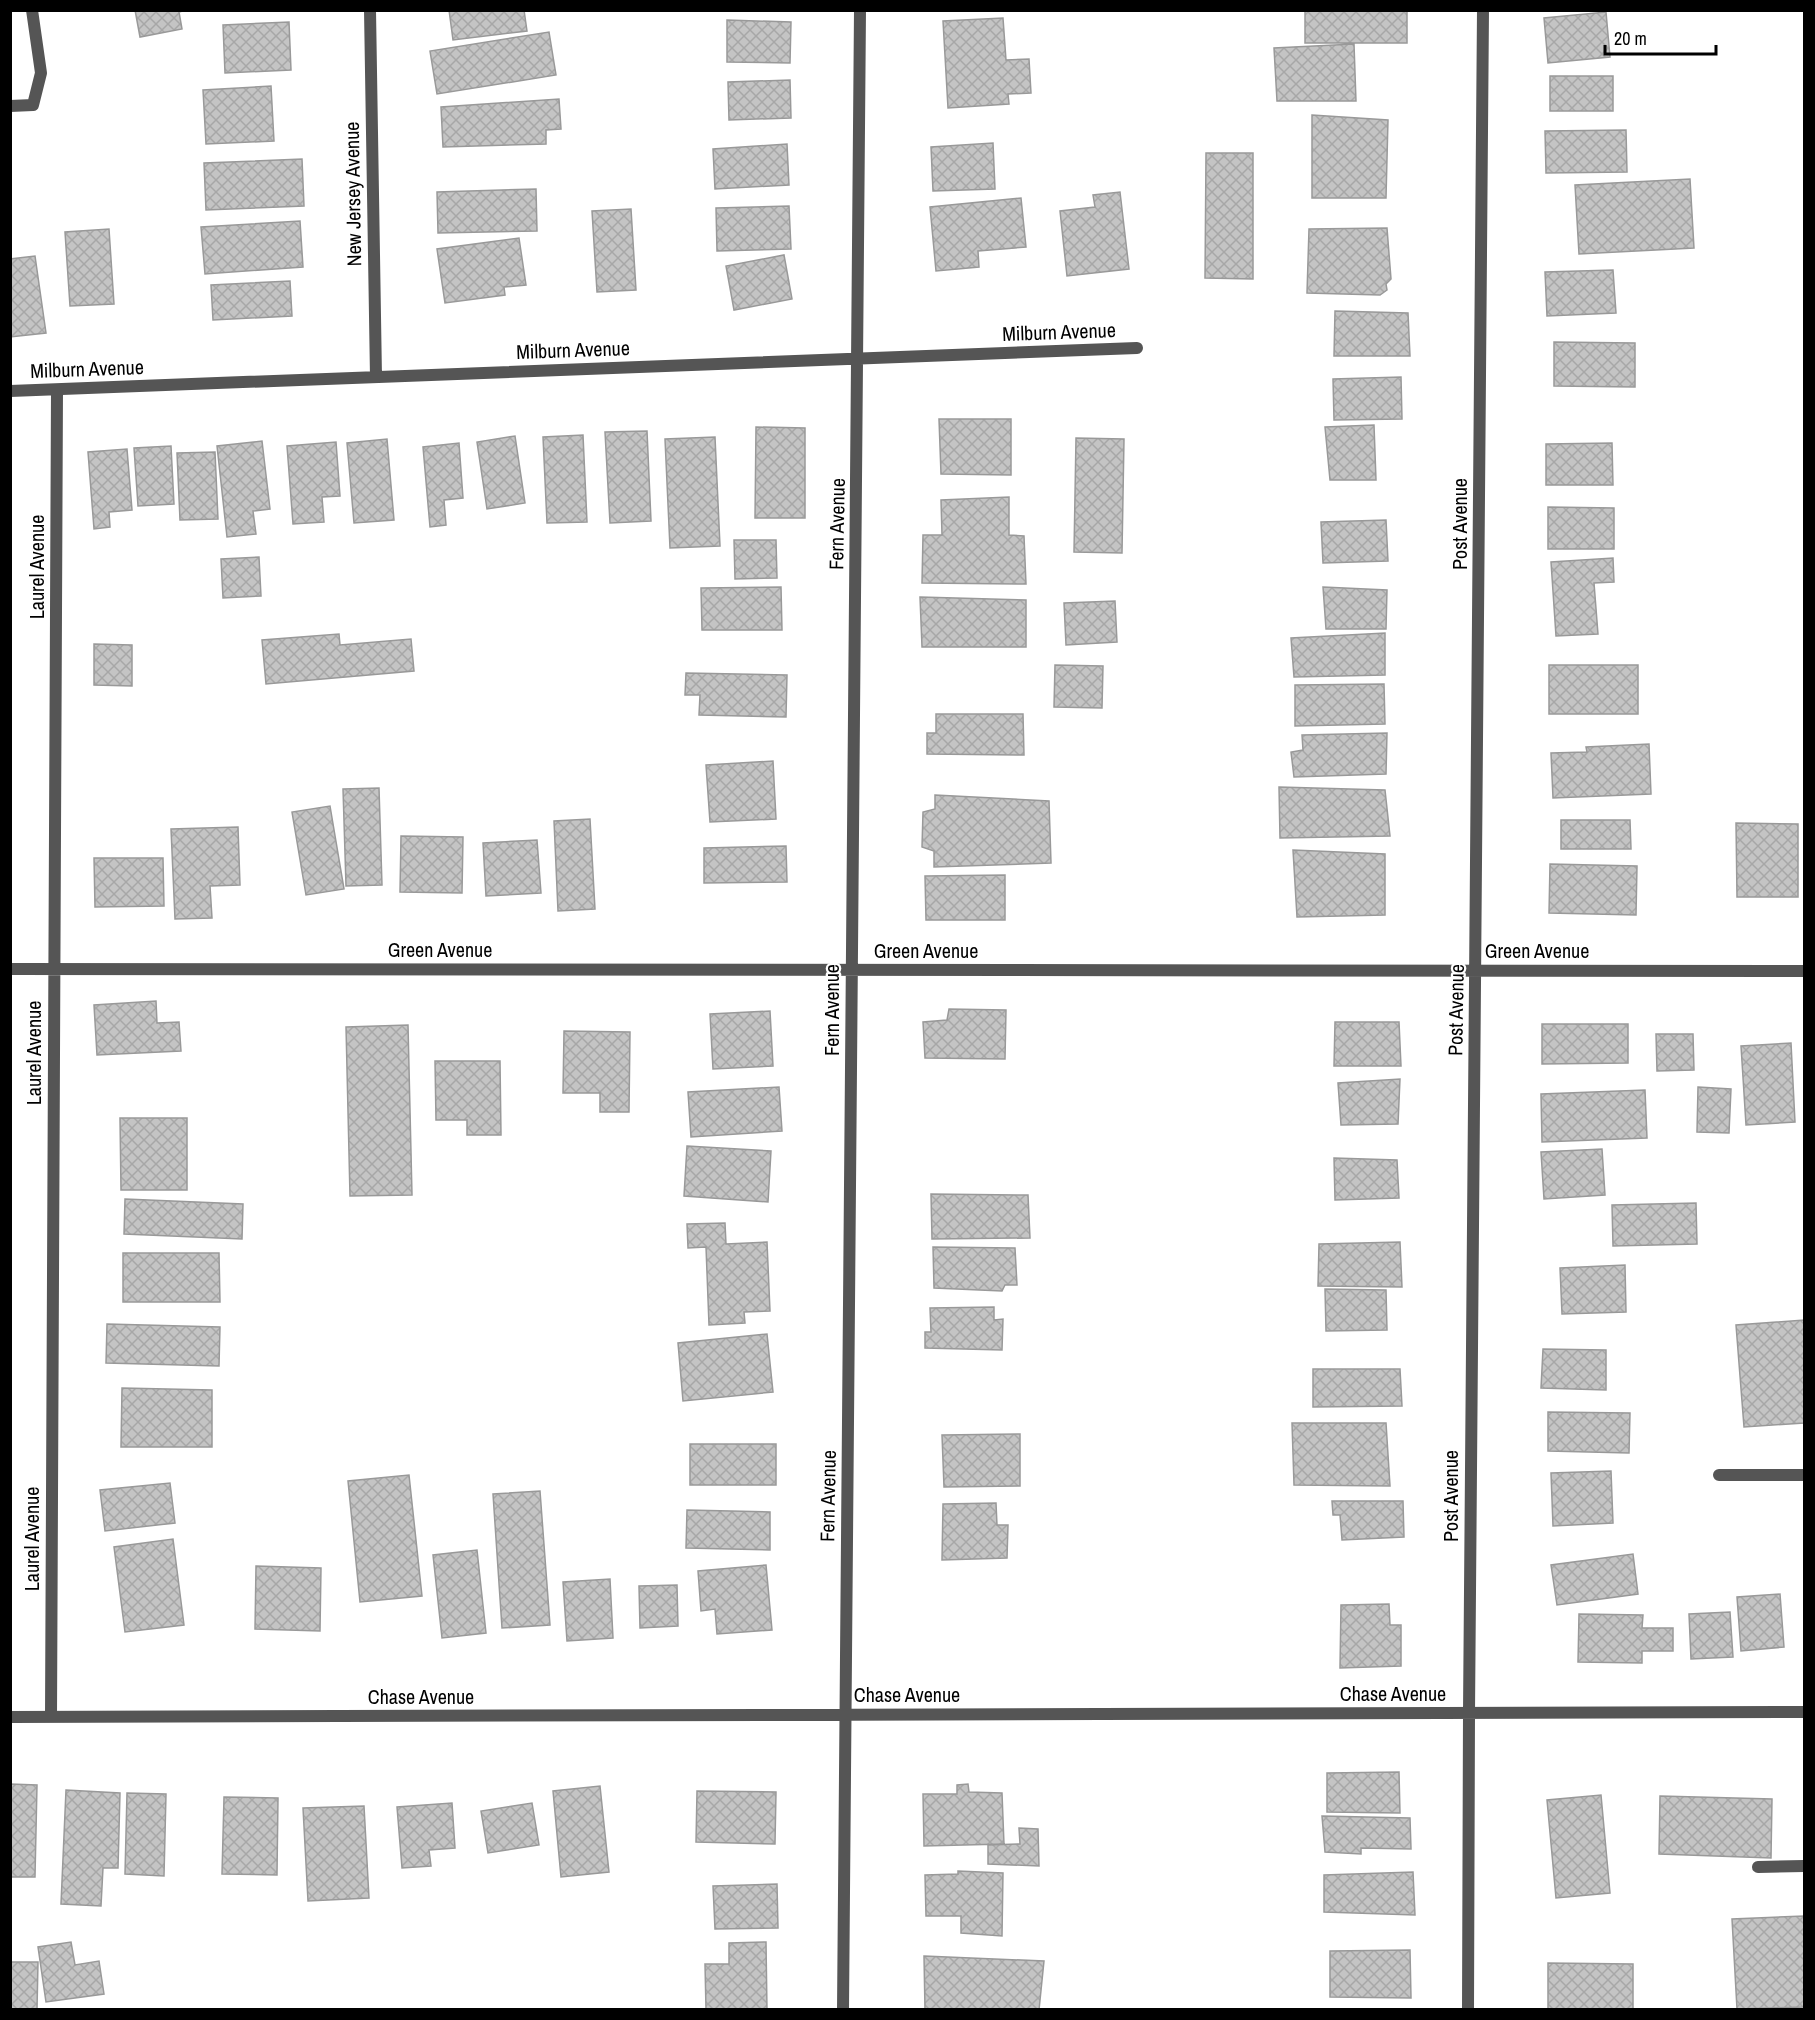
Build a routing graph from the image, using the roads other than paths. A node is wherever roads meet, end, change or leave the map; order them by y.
1 (32, 10) edge
2 (370, 10) edge
3 (860, 10) edge
4 (1483, 10) edge
5 (10, 106) edge
6 (1137, 348) dead end
7 (858, 359) junction
8 (376, 377) junction
9 (57, 390) junction
10 (10, 391) edge
11 (10, 969) edge
12 (54, 969) junction
13 (852, 970) junction
14 (1475, 971) junction
15 (1804, 971) edge
16 (1719, 1475) dead end
17 (1804, 1475) edge
18 (1804, 1712) edge
19 (1469, 1713) junction
20 (845, 1715) junction
21 (10, 1717) edge
22 (51, 1717) junction
23 (1804, 1866) edge
24 (1758, 1867) dead end
25 (843, 2010) edge
26 (1468, 2010) edge

1 - 5 street
2 - 8 street, New Jersey Avenue
3 - 7 street, Fern Avenue
4 - 14 street, Post Avenue
6 - 7 street, Milburn Avenue
7 - 8 street, Milburn Avenue
7 - 13 street, Fern Avenue
8 - 9 street, Milburn Avenue
9 - 10 street, Milburn Avenue
9 - 12 street, Laurel Avenue
11 - 12 street, Green Avenue
12 - 13 street, Green Avenue
12 - 22 street, Laurel Avenue
13 - 14 street, Green Avenue
13 - 20 street, Fern Avenue
14 - 15 street, Green Avenue
14 - 19 street, Post Avenue
16 - 17 street
18 - 19 street, Chase Avenue
19 - 20 street, Chase Avenue
19 - 26 street, Post Avenue
20 - 22 street, Chase Avenue
20 - 25 street, Fern Avenue
21 - 22 street, Chase Avenue
23 - 24 street

